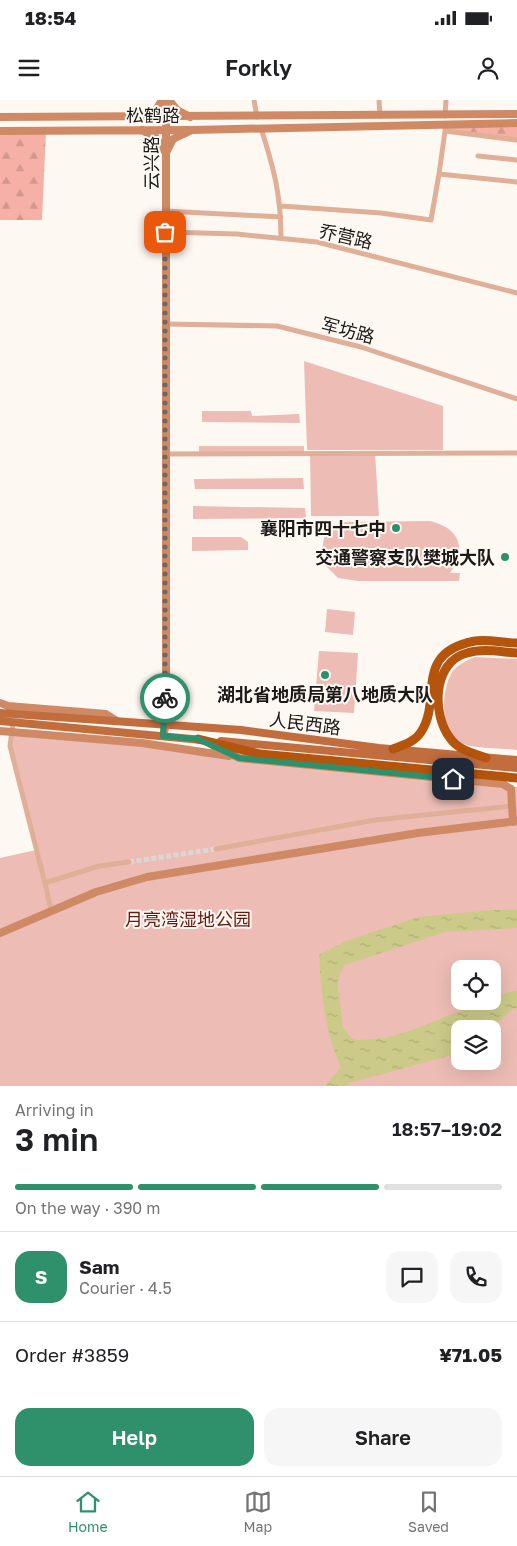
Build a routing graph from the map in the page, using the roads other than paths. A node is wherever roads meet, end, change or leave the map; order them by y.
1 (164, 100) edge
2 (169, 100) edge
3 (254, 100) edge
4 (379, 100) edge
5 (446, 100) edge
6 (517, 114) edge
7 (380, 116) junction
8 (445, 116) junction
9 (0, 117) edge
10 (257, 117) junction
11 (140, 118) junction
12 (166, 118) junction
13 (192, 118) junction
14 (516, 123) edge
15 (260, 128) junction
16 (445, 128) junction
17 (142, 130) junction
18 (166, 130) junction
19 (192, 130) junction
20 (0, 131) edge
21 (517, 140) edge
22 (166, 153) junction
23 (478, 156) dead end
24 (517, 160) edge
25 (438, 174) junction
26 (517, 182) edge
27 (281, 206) junction
28 (165, 211) junction
29 (281, 218) junction
30 (165, 232) junction
31 (280, 238) junction
32 (517, 293) edge
33 (165, 324) junction
34 (517, 399) edge
35 (517, 453) edge
36 (164, 454) junction
37 (517, 643) edge
38 (517, 653) edge
39 (0, 703) edge
40 (0, 713) edge
41 (0, 721) edge
42 (117, 721) junction
43 (13, 722) junction
44 (166, 724) junction
45 (0, 731) edge
46 (12, 732) junction
47 (163, 736) junction
48 (198, 739) junction
49 (393, 749) junction
50 (239, 758) junction
51 (486, 758) junction
52 (517, 760) edge
53 (517, 768) edge
54 (517, 778) edge
55 (516, 790) edge
56 (513, 806) junction
57 (515, 822) edge
58 (216, 849) tunnel mouth
59 (129, 862) tunnel mouth
60 (44, 883) junction
61 (52, 910) junction
62 (0, 933) edge

1 - 11 main road
1 - 12 main road, 云兴路
2 - 13 main road
3 - 10 street
4 - 7 street
5 - 8 street
6 - 8 main road, 松鹤路
7 - 8 main road, 松鹤路
7 - 10 main road, 松鹤路
9 - 11 main road, 松鹤路
10 - 13 main road, 松鹤路
11 - 12 main road, 松鹤路
12 - 13 main road, 松鹤路
12 - 18 main road, 云兴路
14 - 16 main road, 松鹤路
15 - 16 main road, 松鹤路
15 - 19 main road, 松鹤路
15 - 27 street
16 - 21 street
16 - 25 street
17 - 18 main road, 松鹤路
17 - 20 main road, 松鹤路
17 - 22 main road
18 - 19 main road, 松鹤路
18 - 22 main road, 云兴路
19 - 22 main road
22 - 28 main road, 云兴路
23 - 24 street
25 - 26 street
25 - 27 street
27 - 29 street
28 - 29 street
28 - 30 main road, 云兴路
29 - 31 street
30 - 31 street, 乔营路
30 - 33 main road, 云兴路
31 - 32 street, 乔营路
33 - 34 street, 军坊路
33 - 36 main road, 云兴路
35 - 36 street
36 - 44 main road, 云兴路
37 - 49 highway
38 - 51 highway
39 - 42 main road
40 - 42 main road, 人民西路
41 - 43 main road, 人民西路
42 - 44 main road, 人民西路
43 - 46 street
43 - 47 main road, 人民西路
44 - 47 main road, 云兴路
44 - 49 main road, 人民西路
45 - 46 main road
46 - 50 main road
46 - 60 street
47 - 48 main road, 人民西路
48 - 50 main road
48 - 53 main road, 人民西路
48 - 54 highway
49 - 51 main road, 人民西路
50 - 55 main road
51 - 52 main road, 人民西路
55 - 56 main road
56 - 57 main road
56 - 58 street
57 - 61 main road
59 - 60 street
60 - 61 street
61 - 62 main road

